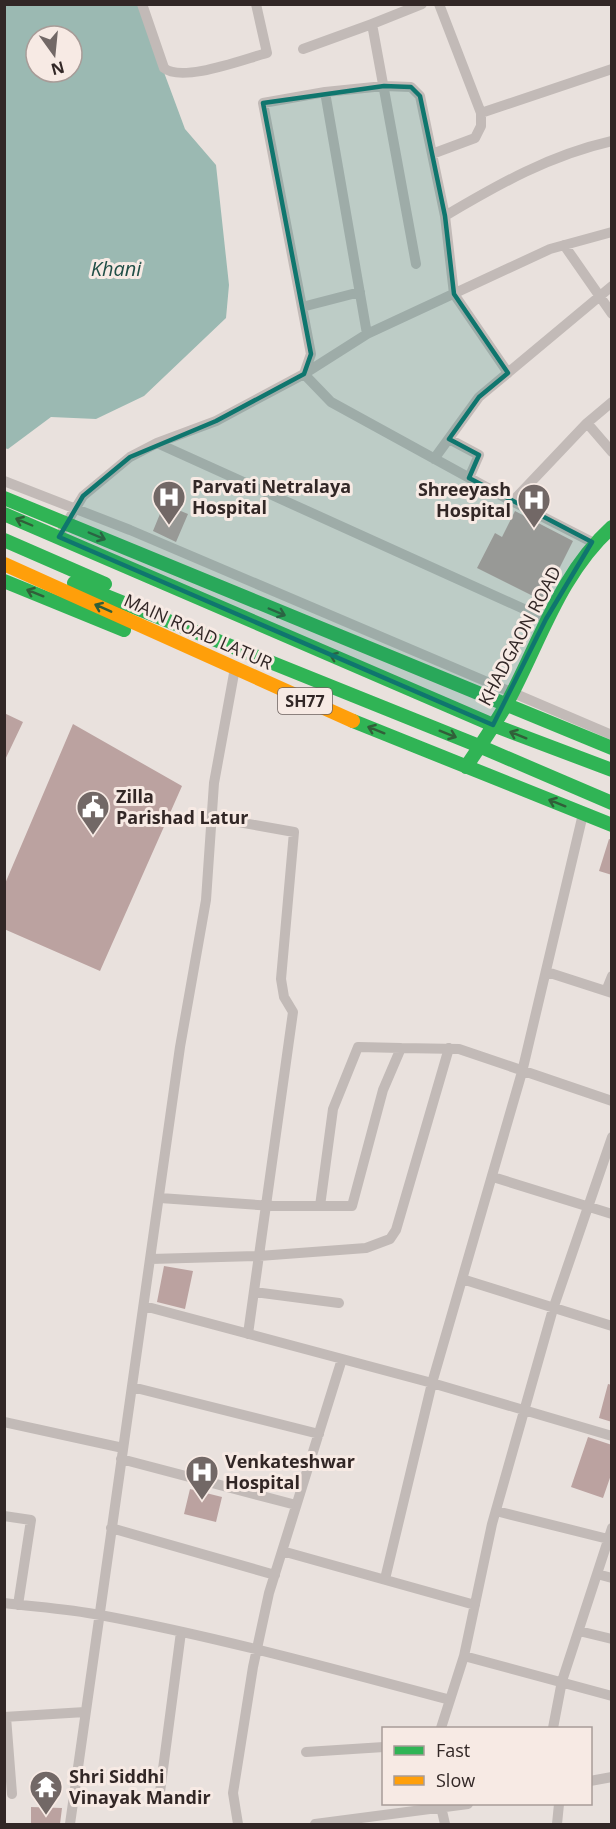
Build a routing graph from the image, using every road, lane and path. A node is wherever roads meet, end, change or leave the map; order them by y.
1 (142, 4) edge
2 (256, 4) edge
3 (422, 4) edge
4 (439, 4) edge
5 (372, 24) junction
6 (303, 49) dead end
7 (612, 69) edge
8 (384, 86) junction
9 (325, 92) junction
10 (481, 112) junction
11 (612, 141) edge
12 (432, 154) junction
13 (445, 216) junction
14 (612, 232) edge
15 (564, 245) junction
16 (416, 264) dead end
17 (612, 286) edge
18 (360, 292) junction
19 (454, 294) junction
20 (600, 297) junction
21 (302, 307) junction
22 (612, 314) edge
23 (367, 334) junction
24 (508, 373) junction
25 (304, 374) junction
26 (612, 402) edge
27 (587, 423) junction
28 (449, 439) junction
29 (157, 443) junction
30 (612, 452) edge
31 (434, 459) junction
32 (469, 478) junction
33 (4, 481) edge
34 (4, 498) edge
35 (512, 502) junction
36 (75, 509) junction
37 (4, 514) edge
38 (66, 523) junction
39 (612, 527) edge
40 (59, 537) junction
41 (4, 540) edge
42 (592, 542) junction
43 (4, 554) edge
44 (4, 564) edge
45 (4, 581) edge
46 (546, 619) junction
47 (212, 640) junction
48 (208, 656) junction
49 (235, 668) junction
50 (508, 699) junction
51 (493, 725) junction
52 (612, 735) edge
53 (479, 746) junction
54 (612, 748) edge
55 (466, 767) junction
56 (612, 770) edge
57 (612, 803) edge
58 (583, 814) junction
59 (210, 817) junction
60 (612, 825) edge
61 (547, 972) junction
62 (612, 976) edge
63 (609, 992) edge
64 (401, 1048) junction
65 (449, 1048) junction
66 (522, 1072) junction
67 (612, 1101) edge
68 (612, 1137) edge
69 (493, 1177) junction
70 (160, 1198) junction
71 (266, 1205) junction
72 (320, 1206) junction
73 (588, 1206) junction
74 (612, 1214) edge
75 (259, 1256) junction
76 (151, 1259) junction
77 (462, 1279) junction
78 (254, 1292) junction
79 (339, 1303) dead end
80 (144, 1306) junction
81 (553, 1308) junction
82 (612, 1326) edge
83 (248, 1334) junction
84 (342, 1359) junction
85 (432, 1383) junction
86 (132, 1387) junction
87 (524, 1410) junction
88 (4, 1422) edge
89 (319, 1434) junction
90 (612, 1436) edge
91 (122, 1453) junction
92 (296, 1505) junction
93 (496, 1511) junction
94 (4, 1516) edge
95 (111, 1528) junction
96 (610, 1534) edge
97 (282, 1551) junction
98 (597, 1574) junction
99 (275, 1575) junction
100 (612, 1578) edge
101 (386, 1579) junction
102 (4, 1603) edge
103 (18, 1605) junction
104 (475, 1605) junction
105 (98, 1615) junction
106 (579, 1631) junction
107 (181, 1632) junction
108 (612, 1640) edge
109 (257, 1649) junction
110 (464, 1656) junction
111 (562, 1681) junction
112 (612, 1696) edge
113 (450, 1700) junction
114 (85, 1712) junction
115 (5, 1717) edge
116 (441, 1727) edge
117 (553, 1727) edge
118 (382, 1747) edge
119 (306, 1752) dead end
120 (612, 1777) edge
121 (592, 1781) edge
122 (160, 1792) dead end
123 (12, 1794) dead end
124 (454, 1805) edge
125 (560, 1805) edge
126 (441, 1807) junction
127 (339, 1823) edge
128 (70, 1824) edge
129 (238, 1824) edge
130 (315, 1824) edge
131 (445, 1824) edge
132 (557, 1824) edge

1 - 2 street
3 - 5 street
4 - 10 street
5 - 6 street
5 - 8 street
7 - 10 street
8 - 9 street
8 - 12 street
8 - 16 street
9 - 18 street
9 - 21 street
10 - 12 street
11 - 13 street
12 - 13 street
13 - 19 street
14 - 15 street
15 - 19 street
15 - 20 street
17 - 20 street
18 - 21 street
18 - 23 street
19 - 23 street
19 - 24 street
20 - 22 street
20 - 24 street
21 - 25 street
23 - 25 street
24 - 28 street
25 - 29 street
25 - 31 street
26 - 27 street
27 - 30 street
27 - 35 street
28 - 31 street
28 - 32 street
29 - 36 street
29 - 46 street
31 - 32 street
32 - 35 street
33 - 36 street
34 - 38 main road
35 - 42 street
36 - 38 street
36 - 50 street
40 -> 37 main road
38 - 40 street
38 -> 50 main road
39 - 42 main road, KHADGAON ROAD
51 -> 40 main road
41 - 47 main road, SH77
42 - 46 main road, KHADGAON ROAD
43 - 47 main road, MAIN ROAD LATUR / SH77
48 -> 44 main road, MAIN ROAD LATUR / SH77
48 -> 45 main road, SH77
46 - 50 main road, KHADGAON ROAD
47 -> 53 main road, MAIN ROAD LATUR / SH77
48 - 49 main road, MAIN ROAD LATUR / SH77
55 -> 49 main road, MAIN ROAD LATUR / SH77
49 - 59 street
50 - 51 main road, KHADGAON ROAD
50 - 52 street
50 - 54 main road
51 - 53 main road, KHADGAON ROAD
56 -> 51 main road
53 - 55 main road, KHADGAON ROAD
53 - 57 main road, MAIN ROAD LATUR / SH77
58 -> 55 main road, MAIN ROAD LATUR / SH77
58 - 60 main road, MAIN ROAD LATUR / SH77
58 - 61 street
59 - 70 street
59 - 71 street
61 - 63 street
61 - 66 street
62 - 63 street
64 - 65 street
64 - 72 street
64 - 72 street
65 - 66 street
65 - 75 street
66 - 67 street
66 - 69 street
68 - 73 street
69 - 73 street
69 - 77 street
70 - 71 street
70 - 76 street
71 - 72 street
71 - 75 street
73 - 74 street
73 - 81 street
75 - 76 street
75 - 78 street
76 - 80 street
77 - 81 street
77 - 85 street
78 - 79 street
78 - 83 street
80 - 83 street
80 - 86 street
81 - 82 street
81 - 87 street
83 - 84 street
84 - 85 street
84 - 89 street
85 - 87 street
85 - 101 street
86 - 89 street
86 - 91 street
87 - 90 street
87 - 93 street
88 - 91 street
89 - 92 street
91 - 92 street
91 - 95 street
92 - 97 street
93 - 96 street
93 - 104 street
94 - 103 street
95 - 99 street
95 - 105 street
96 - 98 street
97 - 99 street
97 - 101 street
98 - 100 street
98 - 106 street
99 - 109 street
101 - 104 street
102 - 103 street
103 - 105 street
104 - 110 street
105 - 107 street
105 - 114 street
106 - 108 street
106 - 111 street
107 - 109 street
107 - 122 street
109 - 113 street
109 - 129 street
110 - 111 street
110 - 113 street
111 - 112 street
111 - 117 street
113 - 116 street
114 - 115 street
114 - 128 street
115 - 123 street
118 - 119 street
120 - 121 street
124 - 126 street
125 - 132 street
126 - 127 street
126 - 131 street
127 - 130 street

